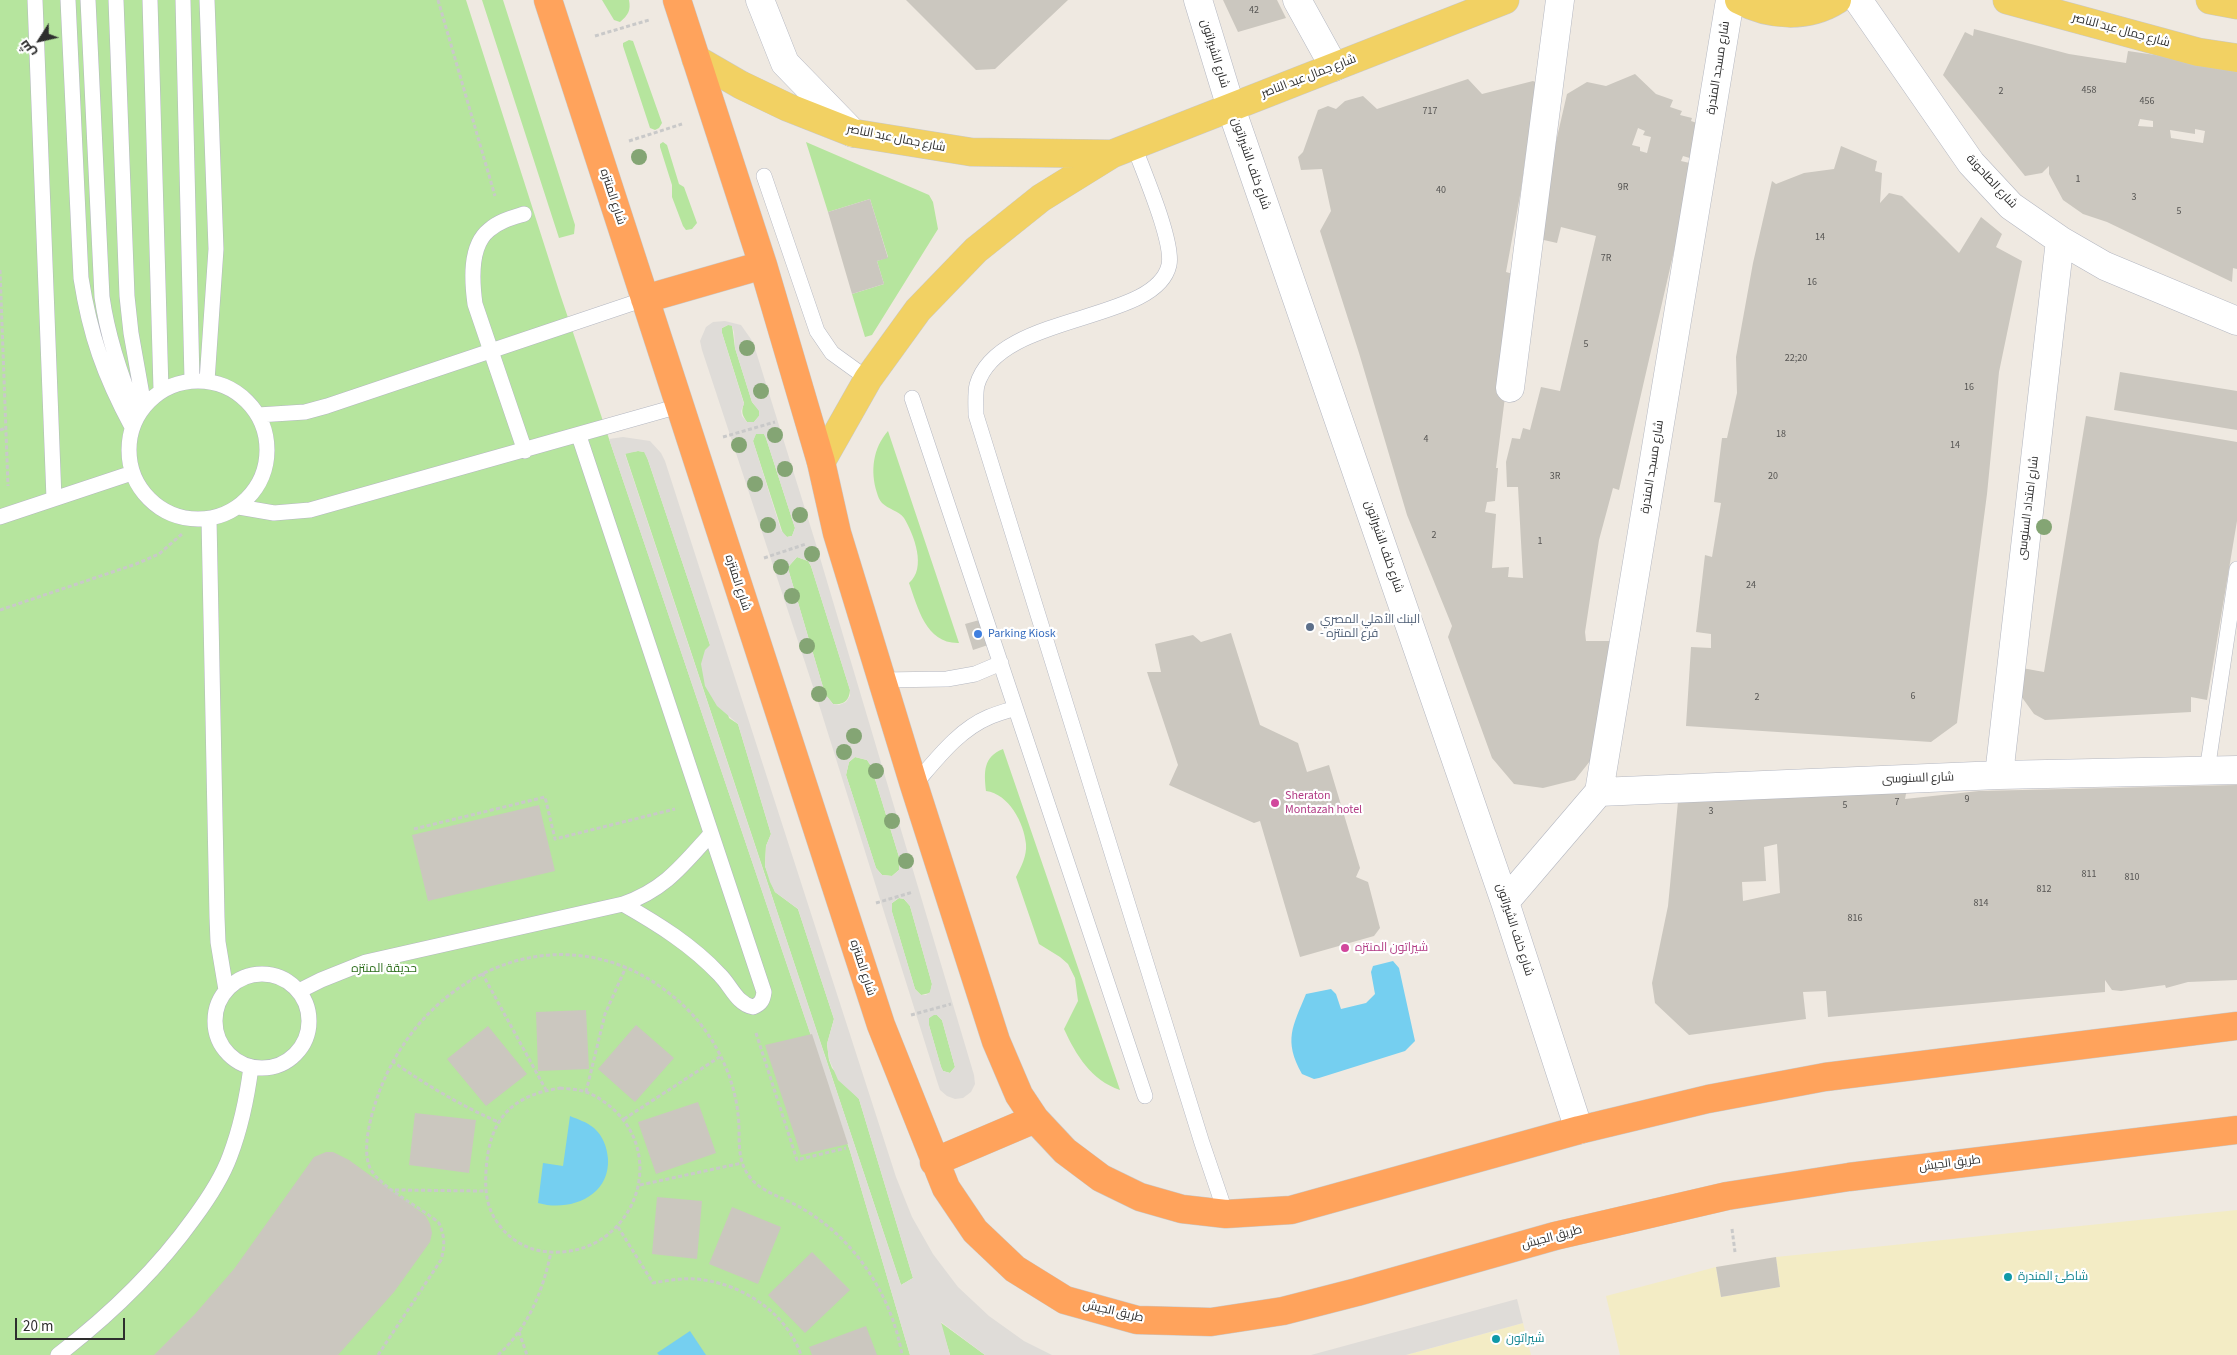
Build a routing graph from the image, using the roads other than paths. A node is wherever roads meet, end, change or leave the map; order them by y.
1 (35, 0) edge
2 (68, 0) edge
3 (88, 0) edge
4 (116, 0) edge
5 (150, 0) edge
6 (183, 0) edge
7 (207, 0) edge
8 (548, 0) edge
9 (760, 0) edge
10 (1198, 0) edge
11 (1297, 0) edge
12 (1505, 0) edge
13 (1560, 0) edge
14 (1730, 0) edge
15 (1738, 0) edge
16 (1838, 0) edge
17 (1858, 0) edge
18 (2007, 0) edge
19 (678, 5) edge
20 (2237, 58) edge
21 (696, 59) junction
22 (1334, 67) junction
23 (1231, 108) junction
24 (853, 133) junction
25 (1123, 150) junction
26 (764, 176) dead end
27 (524, 214) dead end
28 (2060, 240) junction
29 (762, 265) junction
30 (645, 299) junction
31 (2237, 321) edge
32 (491, 350) junction
33 (868, 379) junction
34 (192, 380) junction
35 (207, 381) junction
36 (1510, 388) dead end
37 (161, 390) junction
38 (912, 398) dead end
39 (679, 406) junction
40 (258, 415) junction
41 (138, 416) junction
42 (579, 436) junction
43 (525, 451) junction
44 (821, 462) junction
45 (132, 473) junction
46 (54, 499) junction
47 (239, 507) junction
48 (4, 516) edge
49 (202, 519) junction
50 (2237, 569) edge
51 (1001, 663) junction
52 (882, 680) junction
53 (1015, 708) junction
54 (2237, 770) edge
55 (2207, 771) junction
56 (1999, 776) junction
57 (914, 785) junction
58 (1599, 792) junction
59 (710, 835) junction
60 (1505, 902) junction
61 (623, 904) junction
62 (226, 990) junction
63 (299, 991) junction
64 (2237, 1026) edge
65 (252, 1067) junction
66 (1145, 1096) dead end
67 (1035, 1119) junction
68 (1579, 1130) junction
69 (2237, 1130) edge
70 (934, 1162) junction
71 (1226, 1214) junction
72 (58, 1355) edge

1 - 46 lane
2 - 41 lane
3 - 41 lane
4 - 41 lane
5 - 37 lane
6 - 34 lane
7 - 35 lane
8 - 30 highway, شارع المنتزه
9 - 24 street
10 - 23 street, شارع الشيراتون
11 - 22 street
12 - 22 main road, شارع جمال عبد الناصر
13 - 36 street
14 - 58 street, شارع مسجد المندرة
15 - 16 main road
17 - 28 street, شارع الطاحونة
18 - 20 main road, شارع جمال عبد الناصر
19 - 21 highway
21 - 24 main road, شارع جمال عبد الناصر
21 - 29 highway
22 - 23 main road, شارع جمال عبد الناصر
23 - 25 main road, شارع جمال عبد الناصر
23 - 60 street, شارع خلف الشيراتون
24 - 25 main road, شارع جمال عبد الناصر
25 - 33 main road, شارع جمال عبد الناصر
25 - 71 lane
26 - 33 lane
27 - 32 lane
28 - 31 street, شارع الطاحونة
28 - 56 street, شارع امتداد السنوسى
29 - 30 highway
29 - 44 highway
30 - 32 lane
30 - 39 highway, شارع المنتزه
32 - 40 lane
32 - 43 lane
33 - 44 main road, شارع جمال عبد الناصر
34 - 35 lane
34 - 37 lane
35 - 40 lane
37 - 41 lane
38 - 51 lane
39 - 42 lane
39 - 70 highway, شارع المنتزه
40 - 47 lane
41 - 45 lane
42 - 43 lane
42 - 59 lane
43 - 47 lane
44 - 52 highway
45 - 46 lane
45 - 49 lane
46 - 48 lane
47 - 49 lane
49 - 62 lane
50 - 55 lane
51 - 52 lane
51 - 53 lane
52 - 57 highway
53 - 57 lane
53 - 66 lane
54 - 55 street, شارع السنوسى
55 - 56 street, شارع السنوسى
56 - 58 street, شارع السنوسى
57 - 67 highway
58 - 60 street
59 - 61 lane
59 - 61 lane
60 - 68 street, شارع خلف الشيراتون
61 - 63 lane
62 - 63 lane
62 - 65 lane
63 - 65 lane
64 - 68 highway
65 - 72 lane
67 - 70 highway
67 - 71 highway
68 - 71 highway
69 - 70 highway, طريق الجيش

